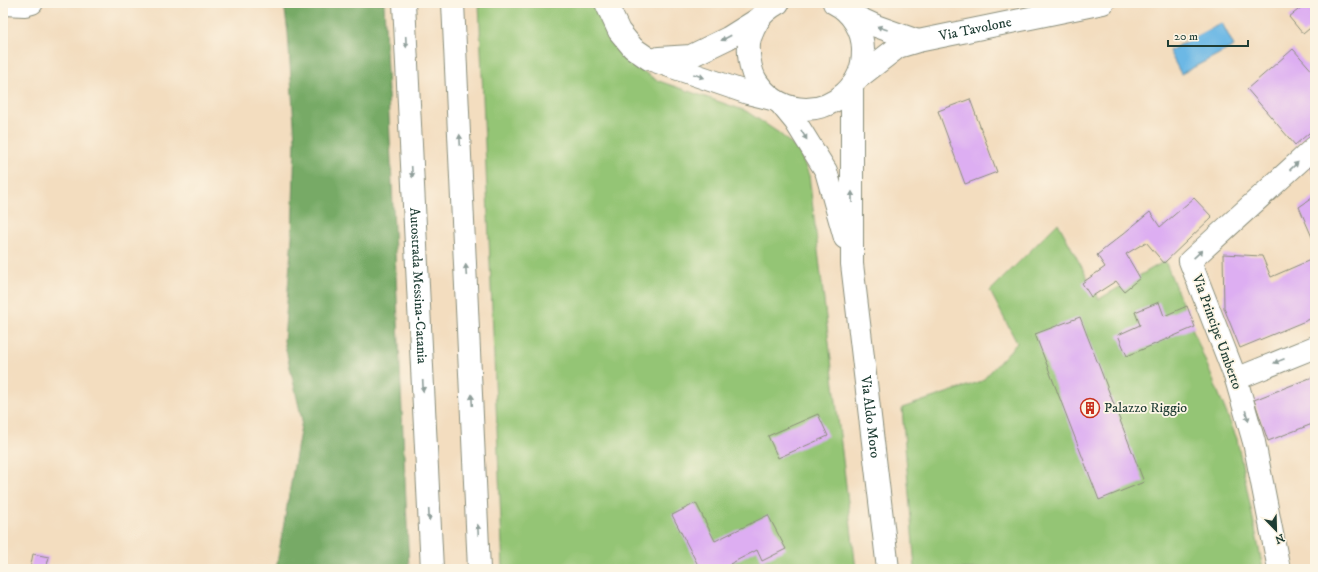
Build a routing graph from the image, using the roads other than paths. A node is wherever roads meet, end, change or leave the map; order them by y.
1 (32, 3) edge
2 (404, 3) edge
3 (454, 3) edge
4 (606, 3) edge
5 (1102, 3) edge
6 (3, 4) edge
7 (841, 6) edge
8 (768, 9) edge
9 (918, 41) junction
10 (649, 59) junction
11 (855, 82) junction
12 (777, 101) junction
13 (1315, 147) edge
14 (852, 264) junction
15 (1315, 347) edge
16 (1236, 379) junction
17 (432, 569) edge
18 (479, 569) edge
19 (888, 569) edge
20 (1279, 569) edge

1 - 6 main road
2 -> 17 main road, Autostrada Messina-Catania
18 -> 3 main road
4 - 10 main road
5 - 9 main road, Via Tavolone
9 -> 7 main road
7 - 11 main road
8 -> 10 main road
8 - 12 main road
9 - 11 main road, Via Tavolone
10 -> 12 main road, Via Tavolone
11 - 12 main road, Via Tavolone
14 -> 11 main road
12 -> 14 main road
16 -> 13 main road, Via Principe Umberto
14 - 19 main road, Via Aldo Moro
15 -> 16 main road
16 -> 20 main road, Via Principe Umberto

